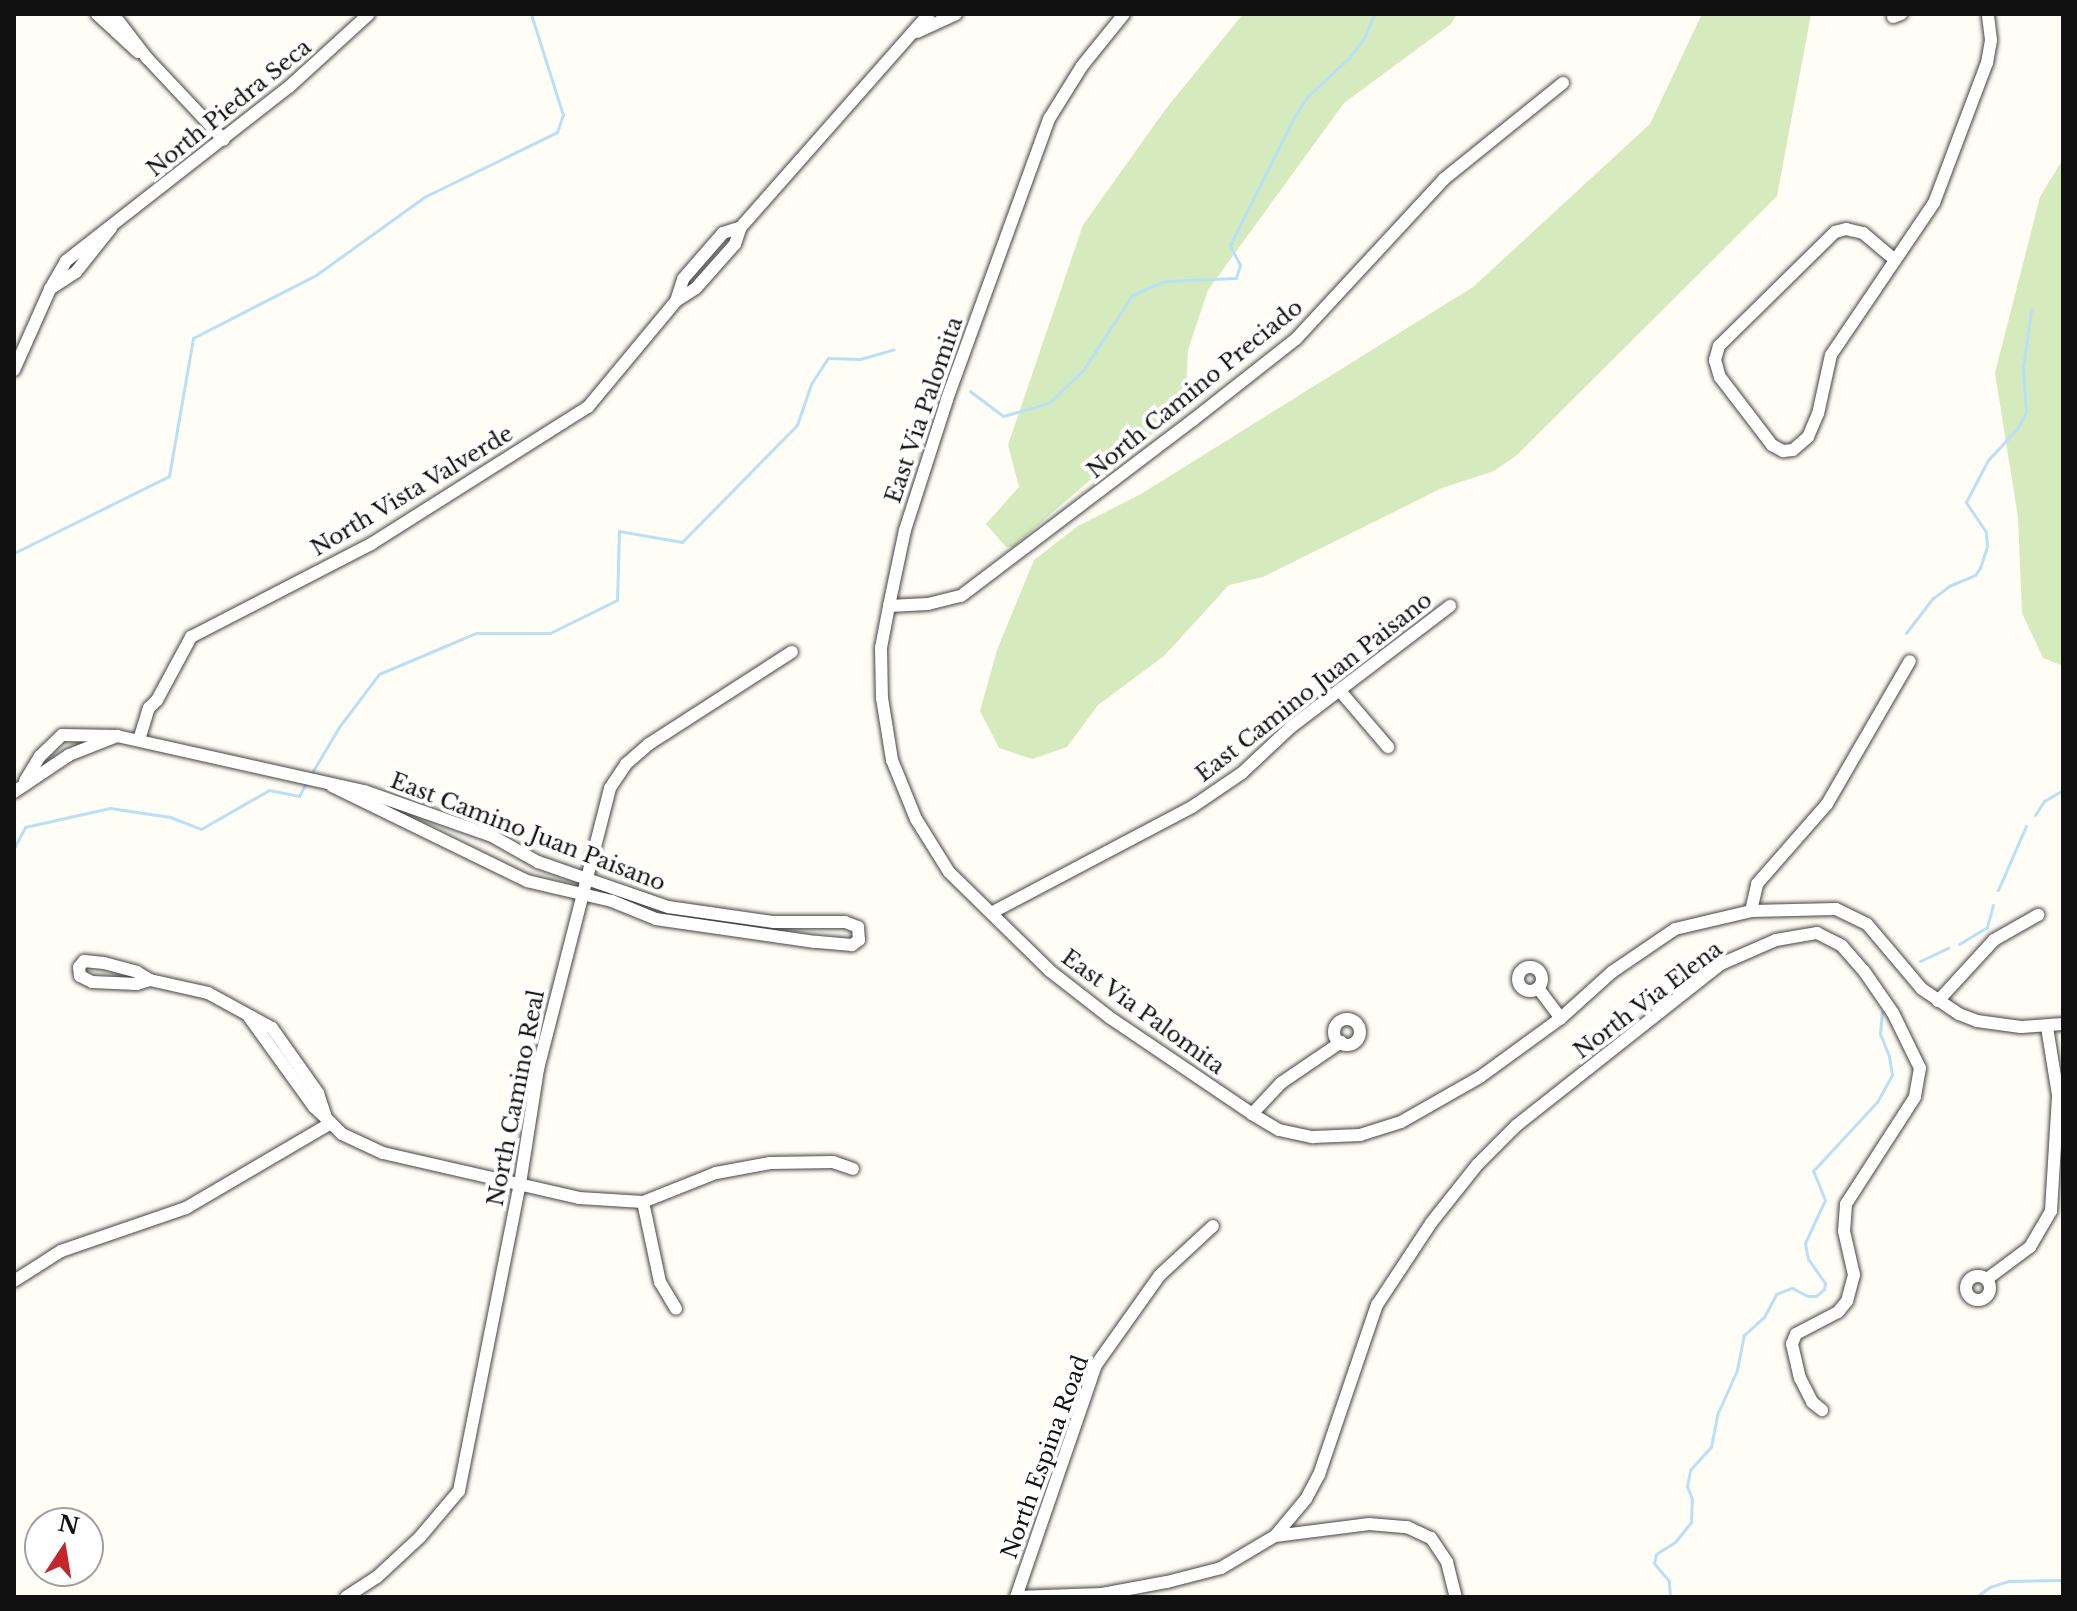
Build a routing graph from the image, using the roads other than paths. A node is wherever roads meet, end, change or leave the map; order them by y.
1 (97, 14) edge
2 (113, 14) edge
3 (369, 14) edge
4 (929, 14) edge
5 (956, 14) edge
6 (1124, 14) edge
7 (1988, 14) edge
8 (917, 32) junction
9 (147, 58) junction
10 (1563, 83) dead end
11 (224, 140) junction
12 (1895, 260) junction
13 (14, 370) edge
14 (889, 606) junction
15 (1450, 606) dead end
16 (792, 652) dead end
17 (1910, 661) dead end
18 (1340, 691) junction
19 (117, 736) junction
20 (139, 740) junction
21 (1388, 747) dead end
22 (25, 781) junction
23 (332, 786) junction
24 (14, 792) edge
25 (585, 880) junction
26 (580, 894) junction
27 (1751, 911) junction
28 (991, 913) junction
29 (2038, 915) dead end
30 (150, 980) junction
31 (1538, 988) dead end
32 (1938, 1001) junction
33 (1561, 1018) junction
34 (2058, 1023) edge
35 (1341, 1042) dead end
36 (1252, 1114) junction
37 (329, 1120) junction
38 (853, 1169) dead end
39 (520, 1184) junction
40 (643, 1202) junction
41 (1213, 1226) dead end
42 (1987, 1279) dead end
43 (14, 1281) edge
44 (676, 1309) dead end
45 (1822, 1410) dead end
46 (1275, 1536) junction
47 (346, 1597) edge
48 (1016, 1597) edge
49 (1456, 1597) edge

1 - 9 street
2 - 9 street
3 - 11 street, North Piedra Seca
4 - 8 street, North Vista Valverde
5 - 8 street, North Vista Valverde
6 - 14 street, East Via Palomita
7 - 12 street
8 - 20 street, North Vista Valverde
9 - 11 street
10 - 14 street, North Camino Preciado
11 - 13 street, North Piedra Seca
12 - 12 street
14 - 28 street, East Via Palomita
15 - 18 street, East Camino Juan Paisano
16 - 25 street, North Camino Real
17 - 27 street
18 - 21 street
18 - 28 street, East Camino Juan Paisano
19 - 20 street, East Camino Juan Paisano
19 - 22 street, East Camino Juan Paisano
19 - 22 street, East Camino Juan Paisano
20 - 23 street, East Camino Juan Paisano
22 - 24 street, East Camino Juan Paisano
23 - 25 street, East Camino Juan Paisano
23 - 26 street, East Camino Juan Paisano
25 - 26 street, North Camino Real
25 - 26 street, East Camino Juan Paisano
26 - 39 street, North Camino Real
27 - 32 street, East Via Palomita
27 - 33 street, East Via Palomita
28 - 36 street, East Via Palomita
29 - 32 street
30 - 30 street
30 - 37 street
31 - 33 street
32 - 34 street, East Via Palomita
33 - 36 street, East Via Palomita
34 - 42 street
35 - 36 street
37 - 39 street
37 - 43 street
38 - 40 street
39 - 40 street
39 - 47 street, North Camino Real
40 - 44 street
41 - 48 street, North Espina Road
45 - 46 street, North Via Elena
46 - 48 street
46 - 49 street

